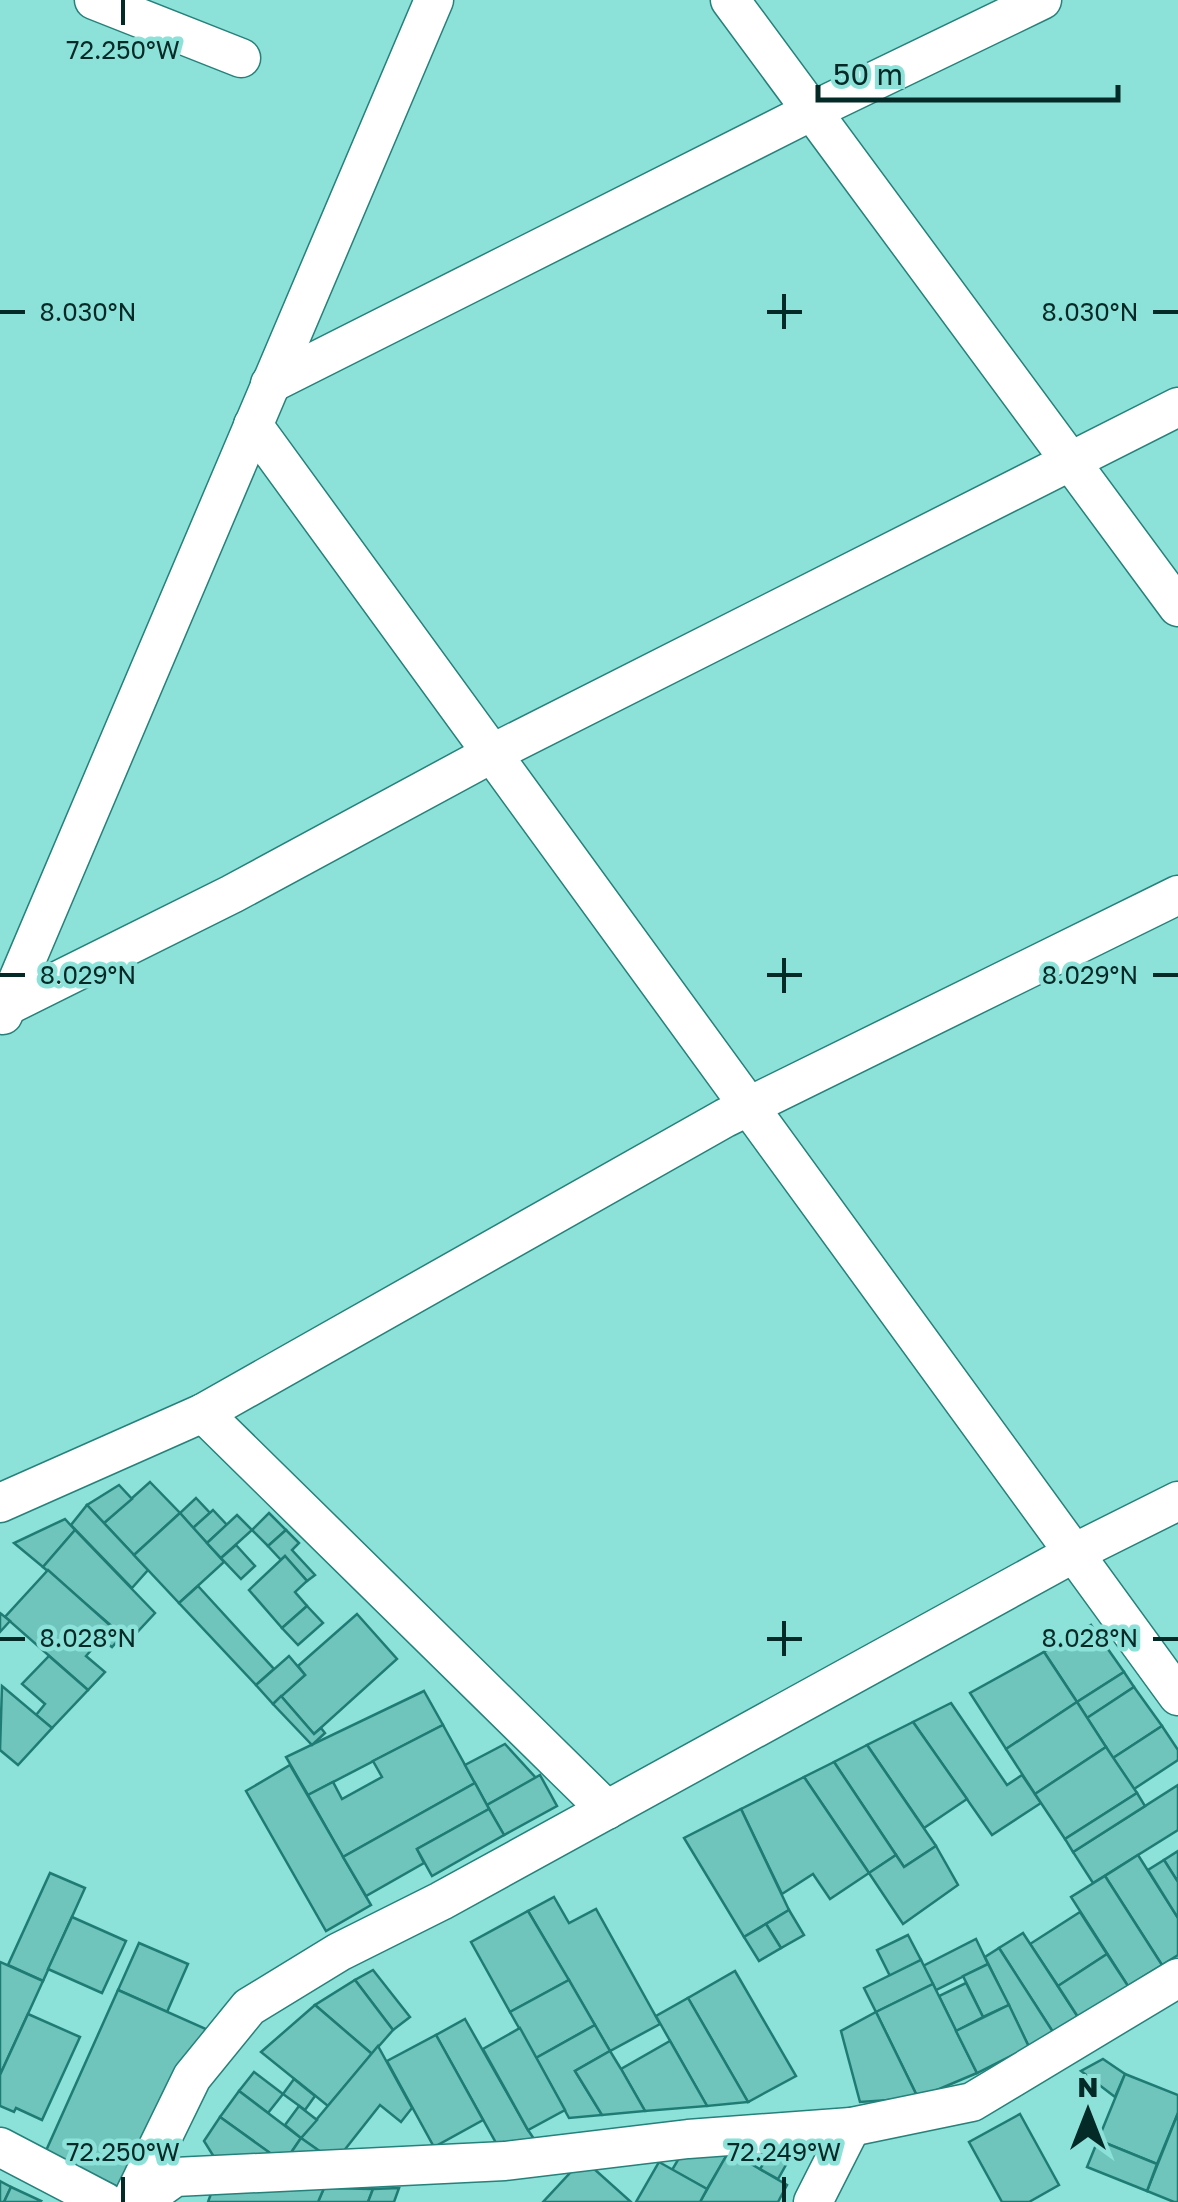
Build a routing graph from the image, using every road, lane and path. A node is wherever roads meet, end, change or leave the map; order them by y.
1 (94, 0) edge
2 (434, 0) edge
3 (730, 0) edge
4 (1042, 0) edge
5 (240, 58) dead end
6 (812, 111) junction
7 (270, 384) junction
8 (1178, 407) edge
9 (253, 425) junction
10 (1071, 462) junction
11 (1178, 608) edge
12 (490, 754) junction
13 (1178, 896) edge
14 (3, 1014) edge
15 (750, 1105) junction
16 (203, 1413) junction
17 (1178, 1500) edge
18 (0, 1503) edge
19 (1074, 1553) junction
20 (1178, 1696) edge
21 (607, 1810) junction
22 (1178, 1978) edge
23 (851, 2127) junction
24 (0, 2147) edge
25 (105, 2202) edge
26 (131, 2202) edge
27 (140, 2202) edge
28 (813, 2202) edge

1 - 5 street
2 - 7 street
3 - 6 street
4 - 6 street
6 - 7 street
6 - 10 street
7 - 9 street
8 - 10 street
9 - 12 street
9 - 14 street
10 - 11 street
10 - 12 street
12 - 14 street
12 - 15 street
13 - 15 street
15 - 16 street
15 - 19 street
16 - 18 street
16 - 21 street
17 - 19 street
19 - 20 street
19 - 21 street
21 - 26 street
22 - 23 street
23 - 27 street
23 - 28 street
24 - 25 street

